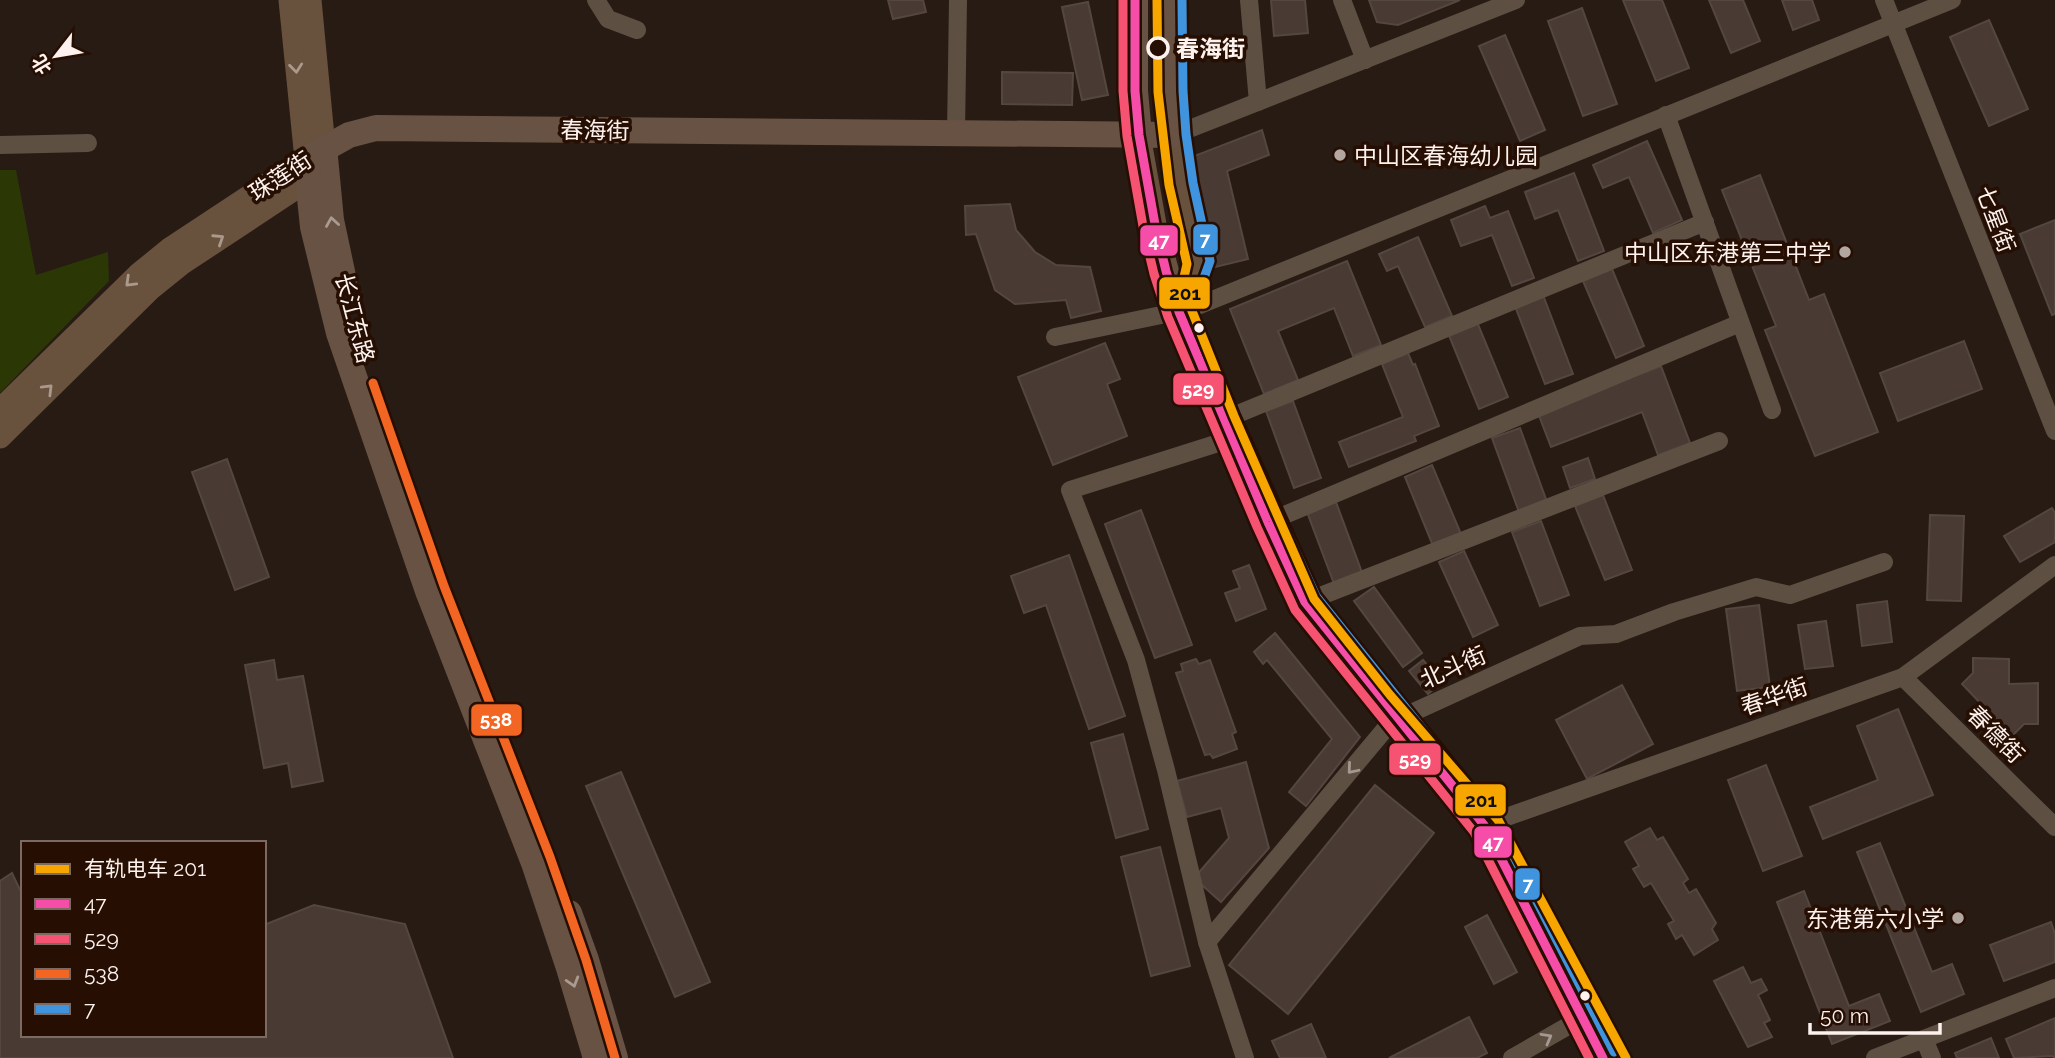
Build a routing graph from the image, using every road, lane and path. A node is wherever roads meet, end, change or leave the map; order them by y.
1 (290, 0) edge
2 (310, 0) edge
3 (596, 0) edge
4 (958, 0) edge
5 (1136, 0) edge
6 (1170, 0) edge
7 (1249, 0) edge
8 (1342, 0) edge
9 (1516, 0) edge
10 (1884, 0) edge
11 (1952, 0) edge
12 (1894, 24) junction
13 (636, 30) dead end
14 (1365, 60) junction
15 (1258, 102) junction
16 (1666, 115) junction
17 (956, 133) junction
18 (1139, 135) junction
19 (1174, 135) junction
20 (88, 143) dead end
21 (0, 145) edge
22 (313, 162) junction
23 (1705, 222) junction
24 (1179, 312) junction
25 (1741, 323) junction
26 (1055, 337) dead end
27 (0, 410) edge
28 (1772, 410) dead end
29 (1227, 430) junction
30 (2055, 431) edge
31 (0, 437) edge
32 (1719, 440) dead end
33 (1268, 522) junction
34 (1884, 562) dead end
35 (2055, 565) edge
36 (1305, 602) junction
37 (1903, 677) junction
38 (1395, 716) junction
39 (1484, 825) junction
40 (2055, 827) edge
41 (1208, 942) junction
42 (2055, 988) edge
43 (1582, 1018) junction
44 (1924, 1039) junction
45 (596, 1058) edge
46 (615, 1058) edge
47 (1245, 1058) edge
48 (1512, 1058) edge
49 (1603, 1058) edge
50 (1875, 1058) edge
51 (1932, 1058) edge

1 -> 22 main road, 长江东路
2 - 22 main road, 长江东路
3 - 13 street
4 - 17 street
5 - 18 highway
6 - 19 highway
7 - 15 street
8 - 14 street
9 - 14 street, 春海街
10 - 12 street, 七星街
11 - 12 street
12 - 16 street
12 - 30 street, 七星街
14 - 15 street, 春海街
15 - 19 street, 春海街
16 - 23 street
16 - 24 street
17 - 18 highway, 春海街
17 - 22 highway, 春海街
18 - 19 highway, 春海街
18 - 24 main road
19 - 24 main road
20 - 21 street
22 -> 27 main road, 珠莲街
31 -> 22 main road, 珠莲街
22 -> 45 highway, 长江东路
46 -> 22 highway, 长江东路
23 - 25 street
23 - 29 street
24 - 26 street
24 - 29 main road
25 - 28 street
25 - 33 street
29 - 33 main road
29 - 41 street
32 - 36 street
33 - 36 main road
34 - 38 street, 北斗街
35 - 37 street, 春华街
36 - 38 main road
37 - 39 street, 春华街
37 - 40 street, 春德街
38 - 39 main road
38 -> 41 street
39 - 43 main road
41 - 47 street
42 - 44 street
48 -> 43 street
43 - 49 main road
44 - 50 street
44 - 51 street

